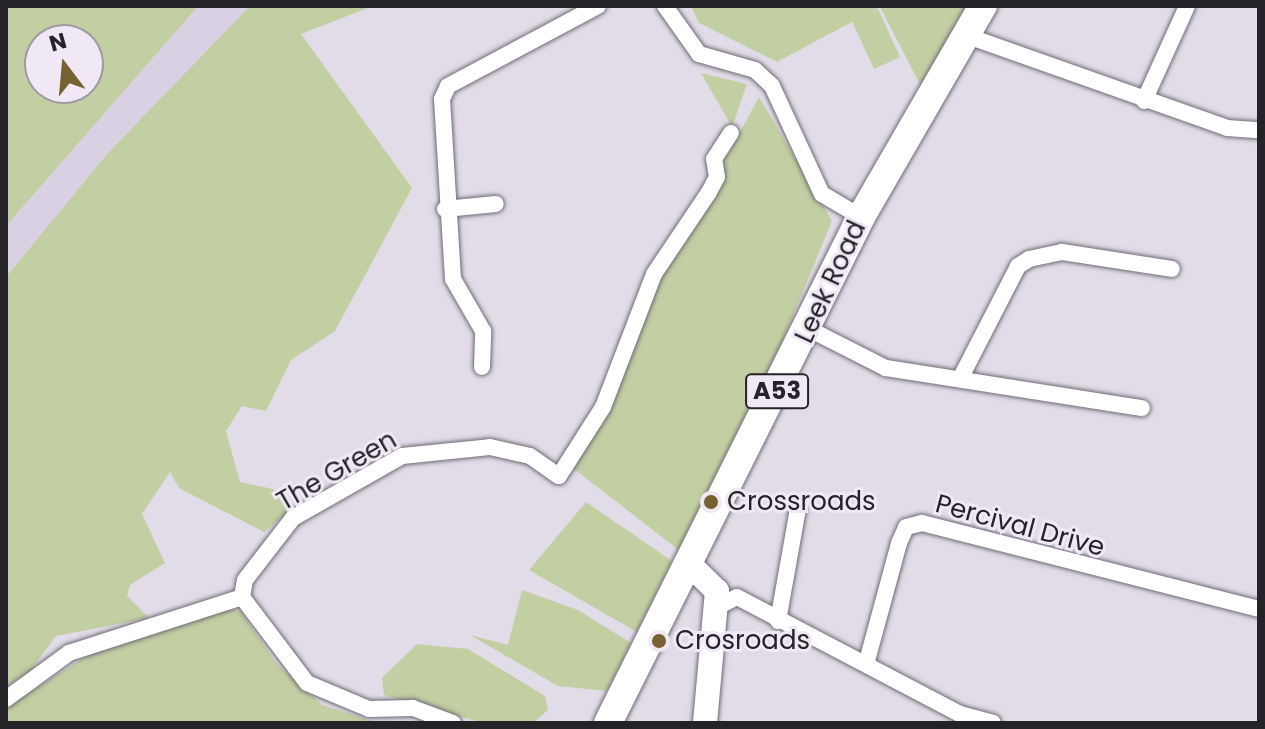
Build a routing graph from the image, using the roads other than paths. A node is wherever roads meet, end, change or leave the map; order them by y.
1 (598, 6) edge
2 (665, 6) edge
3 (983, 6) edge
4 (1187, 6) edge
5 (962, 34) junction
6 (1144, 101) junction
7 (1259, 130) edge
8 (731, 133) dead end
9 (496, 204) dead end
10 (445, 209) junction
11 (861, 217) junction
12 (1172, 269) dead end
13 (809, 329) junction
14 (482, 367) dead end
15 (960, 379) junction
16 (1142, 408) dead end
17 (798, 509) dead end
18 (688, 563) junction
19 (674, 591) junction
20 (242, 597) junction
21 (715, 605) junction
22 (1259, 609) edge
23 (778, 621) junction
24 (867, 661) junction
25 (6, 699) edge
26 (960, 718) edge
27 (453, 723) edge
28 (608, 723) edge
29 (705, 723) edge
30 (993, 723) edge

1 - 10 street
2 - 11 street
3 - 5 highway, Leek Road / A53
4 - 6 street
5 - 6 street
5 - 11 highway, Leek Road / A53
6 - 7 street
8 - 20 street, The Green
9 - 10 street
10 - 14 street
11 - 13 highway, Leek Road / A53
12 - 15 street
13 - 15 street
13 - 18 highway, Leek Road / A53
15 - 16 street
17 - 23 street
18 - 19 highway, A53
18 - 21 main road
19 - 21 main road
19 - 28 highway, A53
20 - 25 street
20 - 27 street
21 - 23 street
21 - 29 main road
22 - 24 street, Percival Drive
23 - 24 street
24 - 26 street
26 - 30 street

